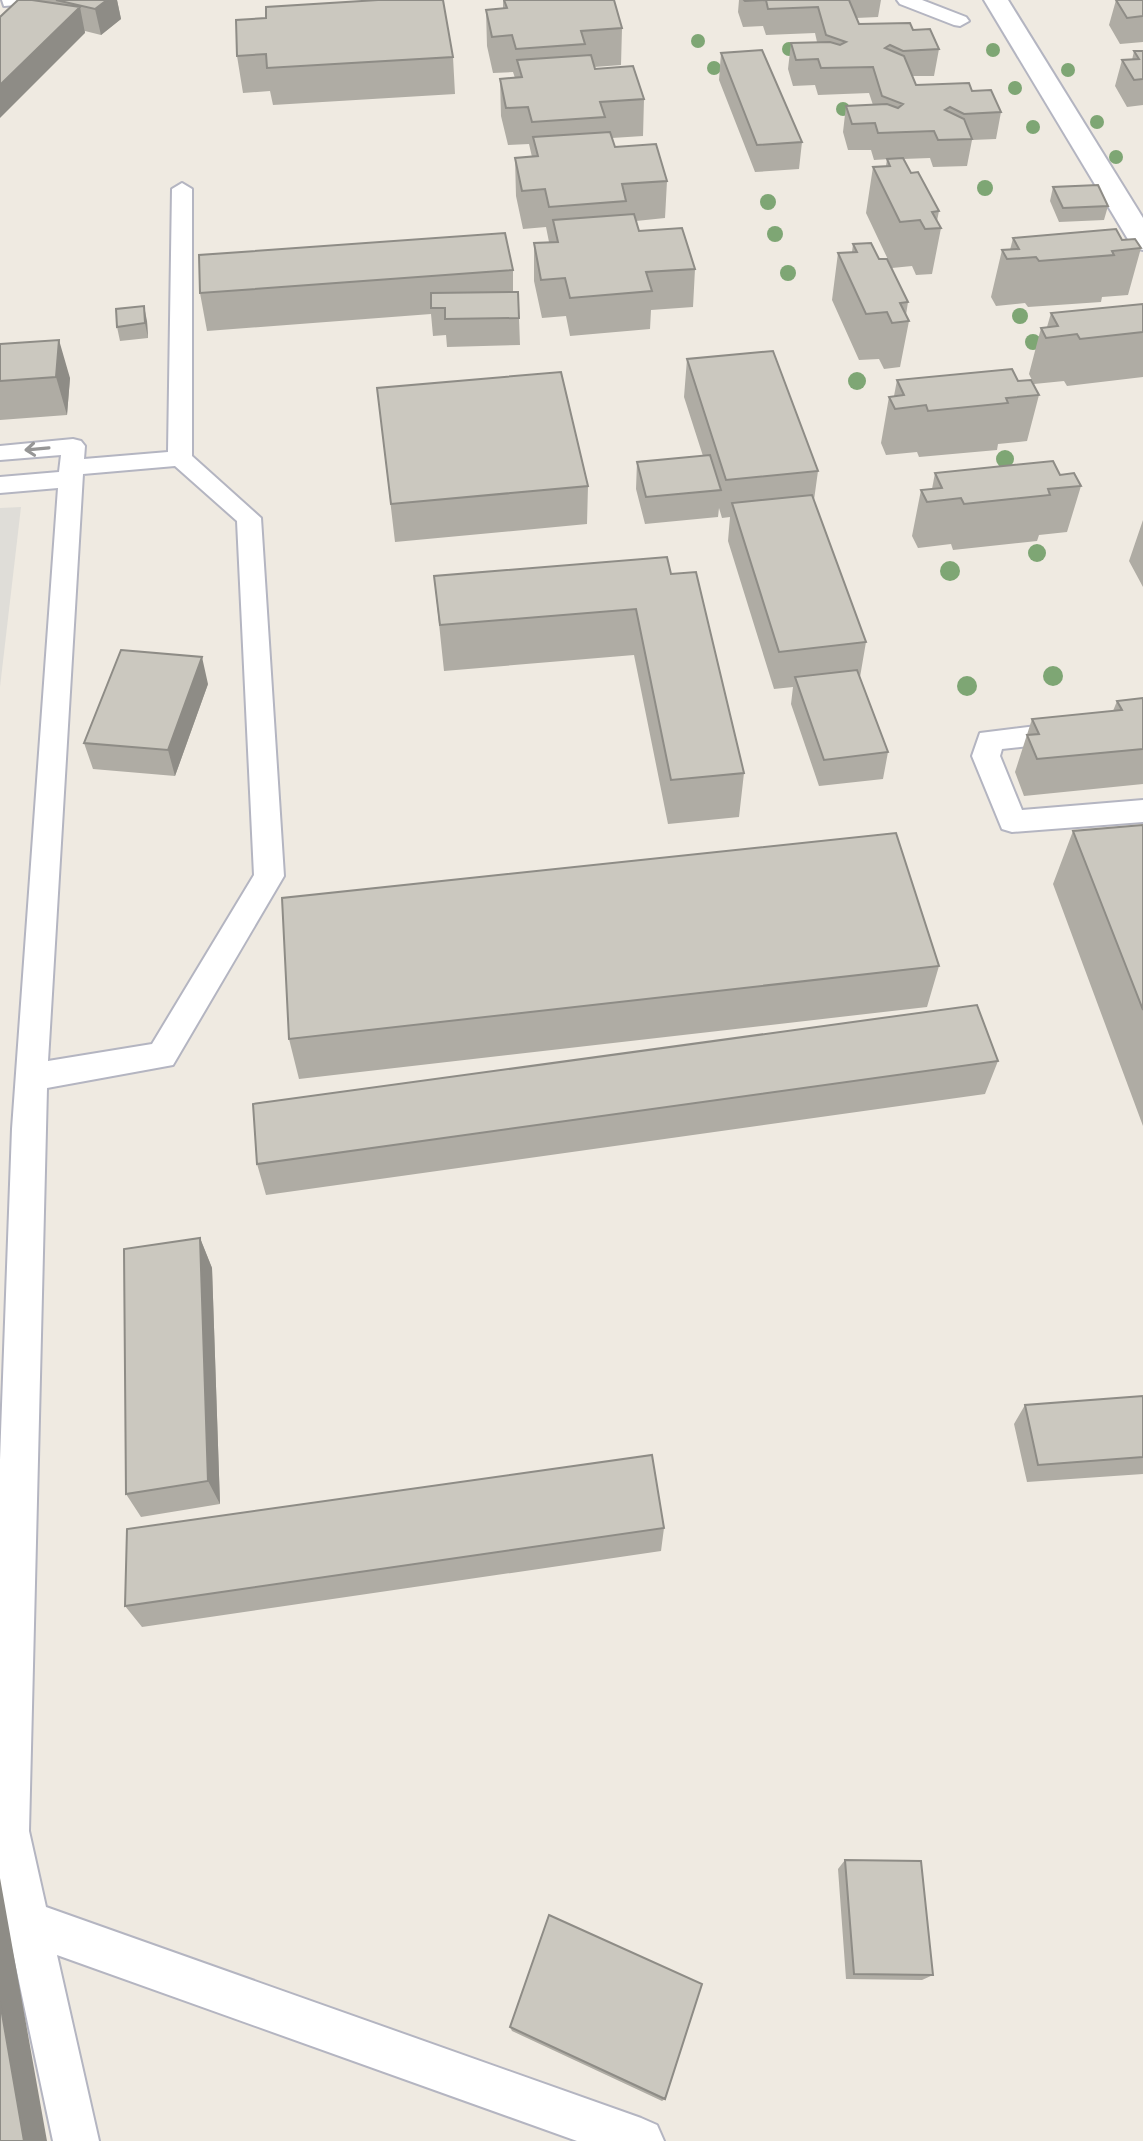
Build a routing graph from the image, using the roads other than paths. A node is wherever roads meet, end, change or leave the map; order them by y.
1 (906, 0) edge
2 (996, 0) edge
3 (960, 21) dead end
4 (182, 189) dead end
5 (1143, 241) edge
6 (0, 453) edge
7 (180, 458) junction
8 (72, 464) junction
9 (0, 485) edge
10 (1143, 723) edge
11 (1143, 811) edge
12 (31, 1077) junction
13 (29, 1923) junction
14 (76, 2141) edge
15 (641, 2141) edge

1 - 3 lane
2 - 5 street
4 - 7 lane
8 -> 6 lane
7 - 8 lane
7 - 12 lane
8 - 9 lane
8 - 12 lane
10 - 11 lane
12 - 13 lane
13 - 14 lane
13 - 15 lane

